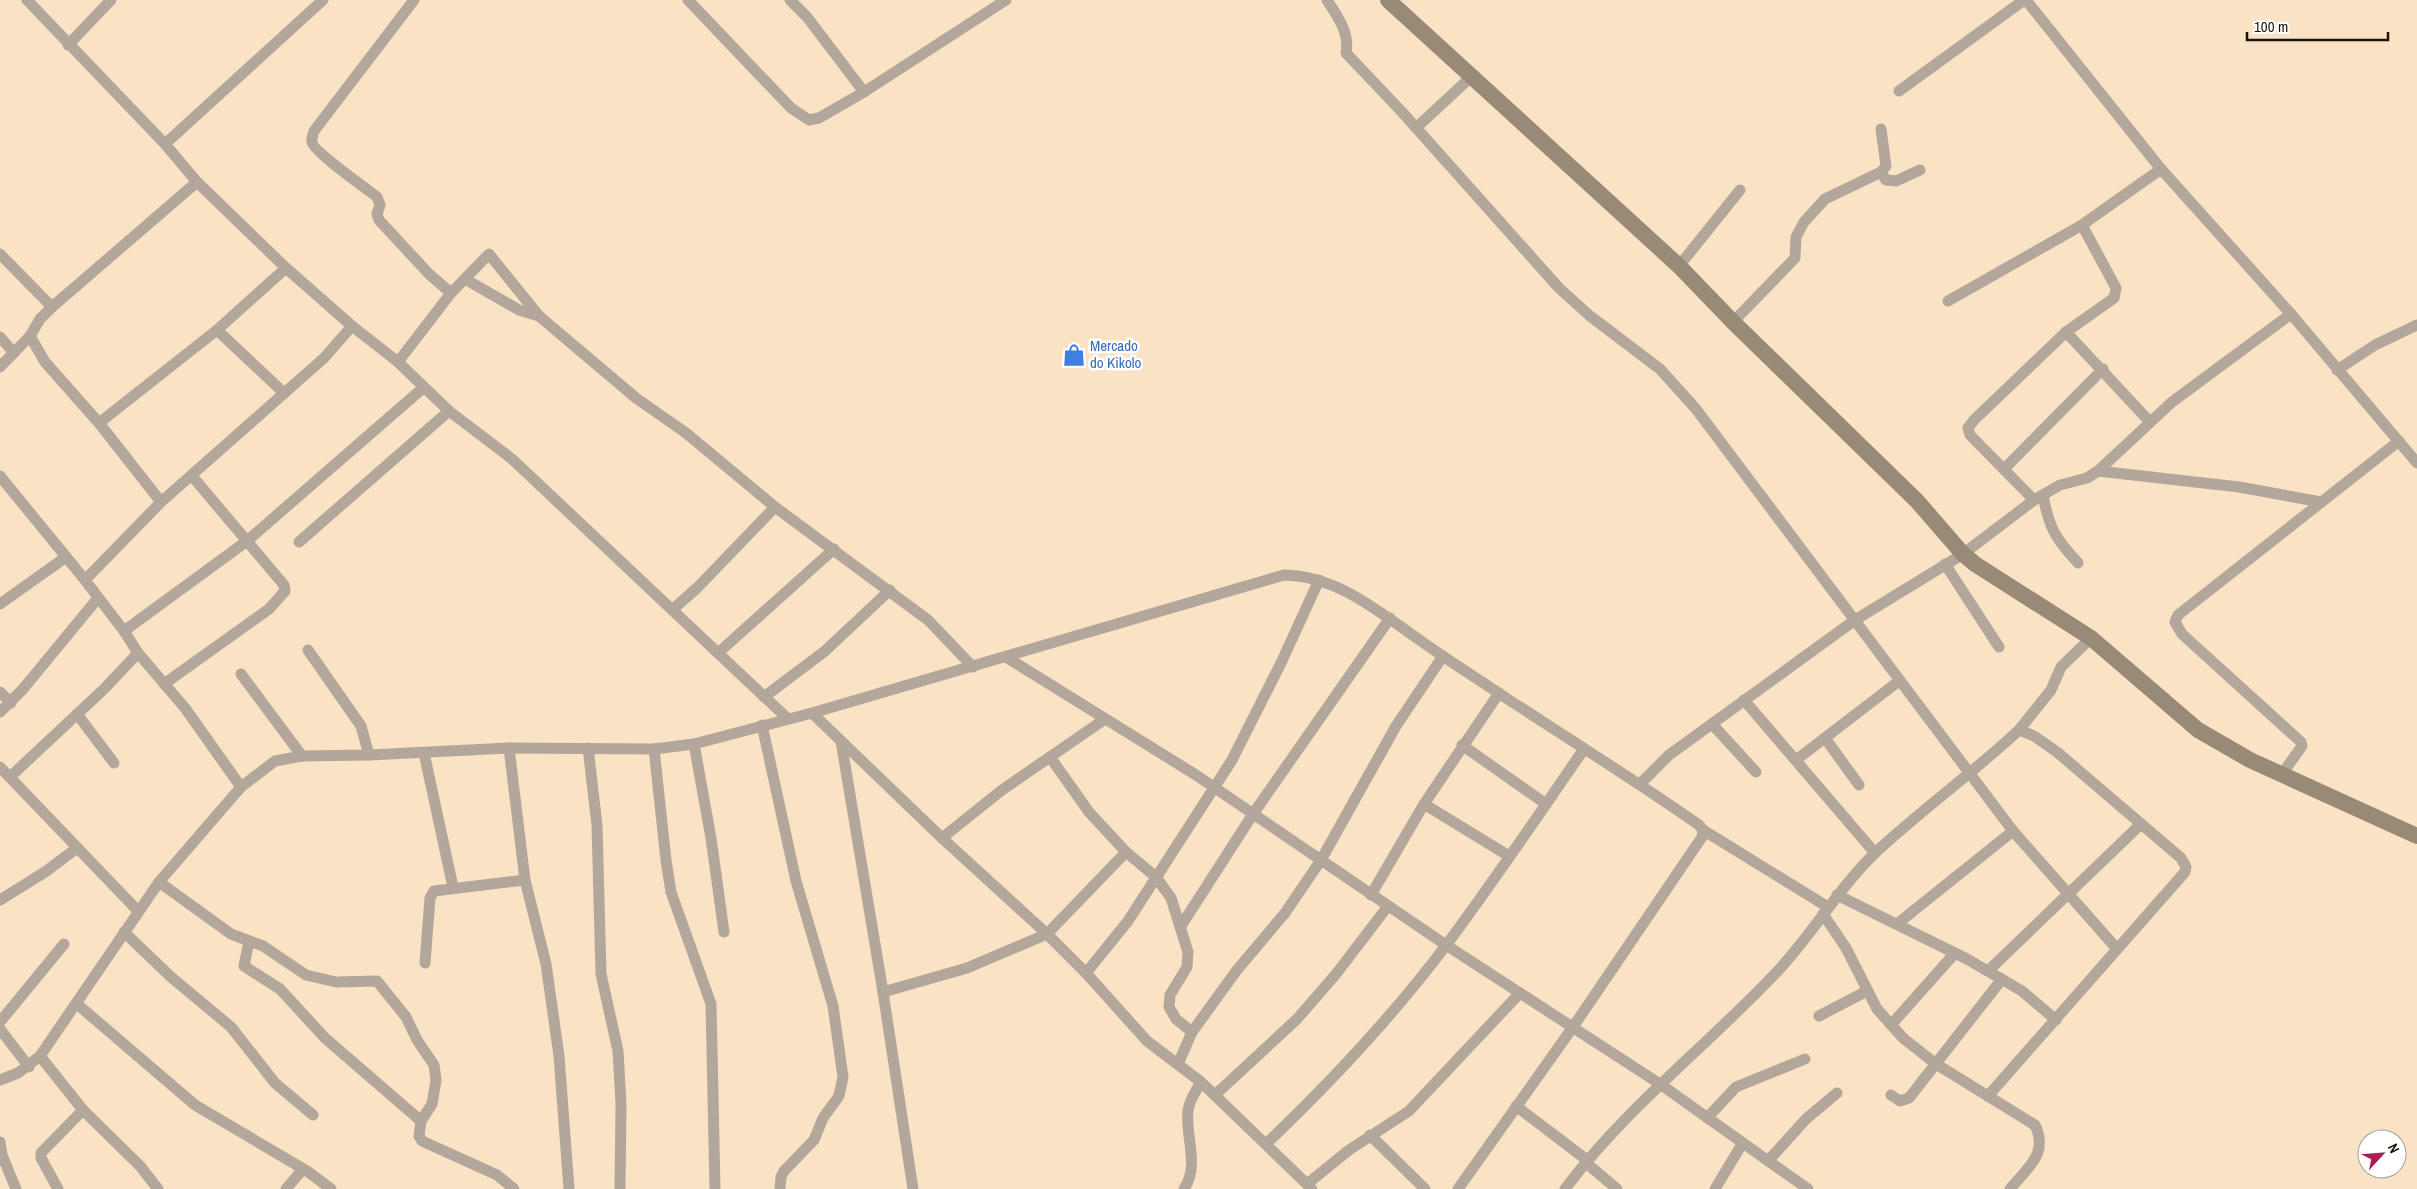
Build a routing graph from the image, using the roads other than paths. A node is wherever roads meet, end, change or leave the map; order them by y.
1 (27, 0) edge
2 (111, 0) edge
3 (414, 0) edge
4 (688, 0) edge
5 (790, 0) edge
6 (1006, 0) edge
7 (1327, 0) edge
8 (1388, 0) edge
9 (2025, 0) edge
10 (315, 2) edge
11 (68, 45) junction
12 (1473, 75) junction
13 (864, 92) junction
14 (1898, 92) dead end
15 (1416, 128) junction
16 (1881, 129) dead end
17 (166, 144) junction
18 (2161, 169) junction
19 (1920, 170) dead end
20 (1880, 172) junction
21 (197, 182) junction
22 (1740, 190) dead end
23 (2082, 225) junction
24 (0, 254) edge
25 (1679, 266) junction
26 (286, 268) junction
27 (465, 279) junction
28 (450, 293) junction
29 (1948, 301) dead end
30 (52, 306) junction
31 (2291, 314) junction
32 (539, 316) junction
33 (1733, 322) junction
34 (2417, 325) edge
35 (352, 326) junction
36 (217, 330) junction
37 (2066, 332) junction
38 (30, 336) junction
39 (0, 337) edge
40 (14, 353) junction
41 (398, 362) junction
42 (0, 367) edge
43 (2103, 369) junction
44 (2337, 370) junction
45 (423, 388) junction
46 (284, 394) junction
47 (449, 411) junction
48 (2149, 421) junction
49 (99, 423) junction
50 (2399, 441) junction
51 (2417, 463) edge
52 (2005, 468) junction
53 (2098, 471) junction
54 (0, 476) edge
55 (192, 476) junction
56 (2038, 497) junction
57 (161, 502) junction
58 (2320, 502) junction
59 (775, 507) junction
60 (247, 541) junction
61 (299, 542) dead end
62 (834, 549) junction
63 (1963, 554) junction
64 (66, 557) junction
65 (2078, 563) dead end
66 (1945, 564) junction
67 (85, 580) junction
68 (1319, 580) junction
69 (890, 590) junction
70 (98, 598) junction
71 (0, 604) edge
72 (672, 610) junction
73 (1390, 618) junction
74 (1855, 620) junction
75 (124, 631) junction
76 (2091, 638) junction
77 (1999, 647) dead end
78 (308, 650) dead end
79 (138, 653) junction
80 (718, 653) junction
81 (1443, 656) junction
82 (1006, 657) junction
83 (973, 666) junction
84 (241, 674) dead end
85 (1899, 681) junction
86 (164, 684) junction
87 (0, 692) edge
88 (1499, 693) junction
89 (764, 697) junction
90 (1744, 700) junction
91 (10, 703) junction
92 (0, 712) edge
93 (812, 713) junction
94 (77, 714) junction
95 (787, 718) junction
96 (1105, 719) junction
97 (1712, 724) junction
98 (762, 726) junction
99 (2019, 730) junction
100 (1825, 738) junction
101 (841, 742) junction
102 (694, 744) junction
103 (1462, 745) junction
104 (509, 748) junction
105 (588, 748) junction
106 (654, 749) junction
107 (1584, 749) junction
108 (424, 753) junction
109 (369, 755) junction
110 (302, 756) junction
111 (1050, 757) junction
112 (1796, 760) junction
113 (114, 764) dead end
114 (0, 767) edge
115 (1756, 772) dead end
116 (1968, 774) junction
117 (2282, 774) junction
118 (11, 776) junction
119 (1640, 784) junction
120 (1859, 784) dead end
121 (241, 787) junction
122 (1213, 787) junction
123 (1424, 804) junction
124 (1546, 804) junction
125 (1253, 814) junction
126 (2141, 824) junction
127 (1703, 830) junction
128 (2013, 831) junction
129 (2417, 836) edge
130 (942, 838) junction
131 (77, 848) junction
132 (1126, 852) junction
133 (1875, 853) junction
134 (1509, 856) junction
135 (1321, 860) junction
136 (1156, 877) junction
137 (525, 880) junction
138 (160, 882) junction
139 (453, 887) junction
140 (1371, 895) junction
141 (1837, 895) junction
142 (2067, 895) junction
143 (0, 900) edge
144 (1388, 906) junction
145 (1826, 910) junction
146 (138, 911) junction
147 (1897, 924) junction
148 (1181, 926) junction
149 (124, 932) junction
150 (724, 932) dead end
151 (1046, 934) junction
152 (249, 941) junction
153 (64, 944) dead end
154 (1446, 945) junction
155 (2117, 949) junction
156 (1955, 953) junction
157 (425, 962) dead end
158 (1988, 971) junction
159 (1086, 973) junction
160 (2002, 979) junction
161 (1868, 991) junction
162 (883, 992) junction
163 (1520, 993) junction
164 (77, 1004) junction
165 (1819, 1016) dead end
166 (2056, 1020) junction
167 (0, 1022) edge
168 (1890, 1025) junction
169 (1573, 1027) junction
170 (0, 1029) edge
171 (1192, 1032) junction
172 (40, 1056) junction
173 (1806, 1059) dead end
174 (1178, 1064) junction
175 (1936, 1064) junction
176 (29, 1067) junction
177 (0, 1080) edge
178 (1201, 1082) junction
179 (1660, 1084) junction
180 (1837, 1093) dead end
181 (1891, 1094) dead end
182 (1215, 1095) junction
183 (1988, 1096) junction
184 (1516, 1106) junction
185 (83, 1110) junction
186 (313, 1115) dead end
187 (1707, 1118) junction
188 (422, 1121) junction
189 (1370, 1135) junction
190 (0, 1142) edge
191 (1266, 1144) junction
192 (1742, 1144) junction
193 (1586, 1161) junction
194 (1768, 1162) junction
195 (303, 1169) junction
196 (1310, 1186) edge
197 (16, 1189) edge
198 (58, 1189) edge
199 (158, 1189) edge
200 (286, 1189) edge
201 (331, 1189) edge
202 (514, 1189) edge
203 (569, 1189) edge
204 (620, 1189) edge
205 (715, 1189) edge
206 (780, 1189) edge
207 (913, 1189) edge
208 (1184, 1189) edge
209 (1425, 1189) edge
210 (1458, 1189) edge
211 (1565, 1189) edge
212 (1617, 1189) edge
213 (1715, 1189) edge
214 (1808, 1189) edge
215 (2010, 1189) edge

1 - 11 street
2 - 11 street
3 - 28 street
4 - 13 street
5 - 13 street
6 - 13 street
7 - 15 street
8 - 12 street
9 - 14 street
9 - 18 street
10 - 17 street
11 - 17 street
12 - 15 street
12 - 25 street
15 - 74 street
16 - 20 street
17 - 21 street
18 - 23 street
18 - 31 street
19 - 20 street
20 - 33 street
21 - 26 street
21 - 30 street
22 - 25 street
23 - 29 street
23 - 37 street
24 - 30 street
25 - 33 street
26 - 35 street
26 - 36 street
27 - 28 street
27 - 32 street
27 - 32 street
28 - 41 street
30 - 38 street
31 - 44 street
31 - 48 street
32 - 59 street
33 - 63 street
34 - 44 street
35 - 41 street
35 - 46 street
36 - 46 street
36 - 49 street
37 - 43 street
37 - 52 street
38 - 40 street
38 - 49 street
39 - 40 street
40 - 42 street
41 - 45 street
43 - 48 street
43 - 52 street
44 - 50 street
45 - 47 street
45 - 60 street
46 - 55 street
47 - 61 street
47 - 72 street
48 - 53 street
49 - 57 street
50 - 51 street
50 - 58 street
52 - 56 street
53 - 56 street
53 - 58 street
54 - 64 street
55 - 57 street
55 - 60 street
56 - 63 street
56 - 65 street
57 - 67 street
58 - 117 street
59 - 62 street
59 - 72 street
60 - 75 street
60 - 86 street
62 - 69 street
62 - 80 street
63 - 66 street
63 - 76 street
64 - 67 street
64 - 71 street
66 - 74 street
66 - 77 street
67 - 70 street
68 - 73 street
68 - 82 street
68 - 122 street
69 - 83 street
69 - 89 street
70 - 75 street
70 - 91 street
72 - 80 street
73 - 81 street
73 - 125 street
74 - 85 street
74 - 90 street
75 - 79 street
76 - 99 street
76 - 117 street
78 - 109 street
79 - 86 street
79 - 94 street
80 - 89 street
81 - 88 street
81 - 135 street
82 - 83 street
82 - 96 street
83 - 93 street
84 - 110 street
85 - 100 street
85 - 116 street
86 - 121 street
87 - 91 street
88 - 103 street
88 - 107 street
89 - 95 street
90 - 97 street
90 - 112 street
91 - 92 street
93 - 95 street
93 - 101 street
94 - 113 street
94 - 118 street
95 - 98 street
96 - 111 street
96 - 122 street
97 - 115 street
97 - 119 street
98 - 102 street
98 - 206 street
99 - 116 street
99 - 126 street
100 - 112 street
100 - 120 street
101 - 130 street
101 - 162 street
102 - 106 street
102 - 150 street
103 - 123 street
103 - 124 street
104 - 105 street
104 - 108 street
104 - 137 street
105 - 106 street
105 - 204 street
106 - 205 street
107 - 119 street
107 - 124 street
108 - 109 street
108 - 139 street
109 - 110 street
110 - 121 street
111 - 130 street
111 - 132 street
112 - 133 street
114 - 118 street
116 - 128 street
116 - 133 street
117 - 129 street
118 - 131 street
119 - 127 street
121 - 138 street
122 - 125 street
122 - 136 street
123 - 134 street
123 - 140 street
124 - 134 street
125 - 135 street
125 - 148 street
126 - 142 street
126 - 155 street
127 - 145 street
127 - 169 street
128 - 142 street
128 - 147 street
130 - 151 street
131 - 143 street
131 - 146 street
132 - 136 street
132 - 151 street
133 - 141 street
134 - 154 street
135 - 140 street
135 - 171 street
136 - 148 street
136 - 159 street
137 - 139 street
137 - 203 street
138 - 146 street
138 - 152 street
139 - 157 street
140 - 144 street
141 - 145 street
141 - 147 street
142 - 155 street
142 - 158 street
144 - 154 street
144 - 182 street
145 - 161 street
145 - 179 street
146 - 149 street
147 - 156 street
148 - 171 street
149 - 164 street
149 - 186 street
151 - 159 street
151 - 162 street
152 - 188 street
152 - 188 street
153 - 167 street
154 - 163 street
154 - 191 street
155 - 166 street
156 - 158 street
156 - 168 street
158 - 160 street
159 - 174 street
160 - 166 street
160 - 175 street
161 - 165 street
161 - 168 street
162 - 207 street
163 - 169 street
163 - 189 street
164 - 172 street
164 - 195 street
166 - 183 street
168 - 175 street
169 - 179 street
169 - 184 street
170 - 176 street
171 - 174 street
172 - 176 street
172 - 185 street
173 - 187 street
174 - 178 street
175 - 181 street
175 - 183 street
176 - 177 street
178 - 182 street
178 - 208 street
179 - 187 street
179 - 193 street
180 - 194 street
182 - 191 street
183 - 215 street
184 - 193 street
184 - 210 street
185 - 198 street
185 - 199 street
187 - 192 street
188 - 202 street
189 - 196 street
189 - 209 street
190 - 197 street
191 - 196 street
192 - 194 street
192 - 213 street
193 - 211 street
193 - 212 street
194 - 214 street
195 - 200 street
195 - 201 street

